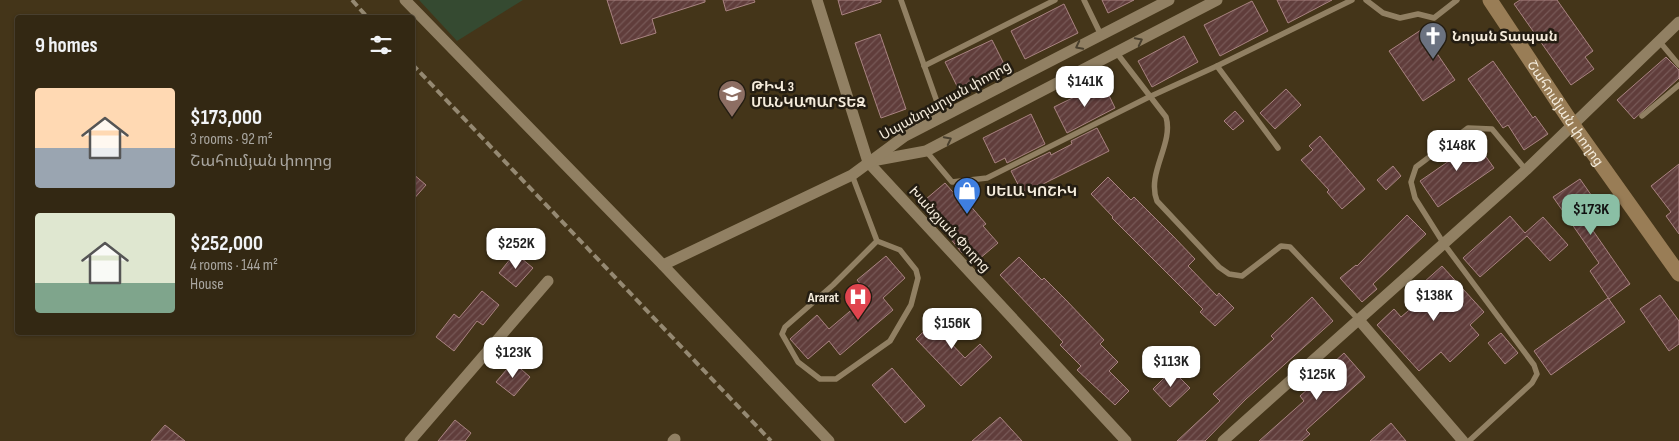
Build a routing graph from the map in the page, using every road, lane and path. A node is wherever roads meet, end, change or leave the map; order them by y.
1 (405, 0) edge
2 (817, 0) edge
3 (901, 0) edge
4 (1054, 0) edge
5 (1084, 0) edge
6 (1169, 0) edge
7 (1217, 0) edge
8 (1352, 0) edge
9 (1366, 0) edge
10 (1457, 0) edge
11 (1490, 0) edge
12 (1679, 22) edge
13 (1101, 35) junction
14 (1659, 41) junction
15 (1116, 52) junction
16 (1679, 65) edge
17 (924, 66) junction
18 (1217, 66) junction
19 (1679, 85) edge
20 (1149, 97) junction
21 (942, 116) junction
22 (1642, 116) dead end
23 (1573, 125) junction
24 (1278, 148) dead end
25 (926, 151) junction
26 (868, 162) junction
27 (1526, 170) junction
28 (852, 175) junction
29 (877, 241) junction
30 (1444, 244) junction
31 (663, 266) junction
32 (1679, 274) edge
33 (548, 281) dead end
34 (1359, 320) junction
35 (410, 441) edge
36 (829, 441) edge
37 (1126, 441) edge
38 (1223, 441) edge
39 (1463, 441) edge
40 (1468, 441) edge

1 - 31 street
2 - 26 street, Խանջյան Փողոց
3 - 17 lane
4 - 17 lane
5 - 13 lane
6 - 13 street, Սպանդարյան փողոց
15 -> 7 street, Սպանդարյան փողոց
8 - 18 lane
9 - 10 lane
11 - 23 main road, Շահումյան փողոց
12 - 14 street
13 -> 21 street, Սպանդարյան փողոց
14 - 16 lane
14 - 23 street
15 - 20 lane
25 -> 15 street, Սպանդարյան փողոց
17 - 21 lane
18 - 20 lane
18 - 24 lane
19 - 22 lane
20 - 25 lane
20 - 34 lane
21 - 26 street, Սպանդարյան փողոց
23 - 27 street
23 - 32 main road, Շահումյան փողոց
25 - 26 street, Սպանդարյան փողոց
26 - 28 street
26 - 37 street, Խանջյան Փողոց
27 - 30 street
27 - 30 lane
28 - 29 lane
28 - 31 street
29 - 29 lane
30 - 34 street
30 - 40 lane
31 - 36 street
33 - 35 street
34 - 38 street
34 - 39 street

